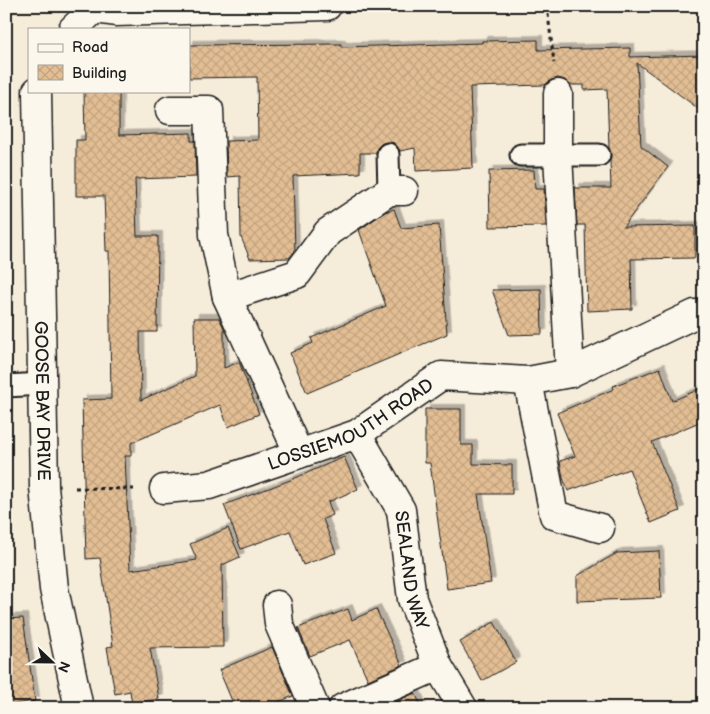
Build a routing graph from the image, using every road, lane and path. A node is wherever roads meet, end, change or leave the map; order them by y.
1 (327, 6) edge
2 (548, 6) edge
3 (92, 8) edge
4 (74, 28) edge
5 (38, 92) edge
6 (558, 94) joint
7 (170, 110) dead end
8 (388, 154) dead end
9 (598, 154) dead end
10 (558, 155) junction
11 (521, 156) dead end
12 (396, 191) joint
13 (227, 297) junction
14 (704, 315) edge
15 (570, 373) junction
16 (528, 381) junction
17 (43, 384) junction
18 (6, 386) edge
19 (357, 434) junction
20 (299, 454) junction
21 (44, 488) junction
22 (164, 489) joint
23 (600, 528) dead end
24 (277, 605) dead end
25 (438, 666) junction
26 (79, 708) edge
27 (315, 708) edge
28 (343, 708) edge
29 (463, 708) edge

1 - 3 street
2 - 6 path
3 - 4 street
5 - 17 street, GOOSE BAY DRIVE
6 - 10 street
7 - 13 street
8 - 12 lane
9 - 10 lane
10 - 11 lane
10 - 15 street
12 - 13 street
13 - 20 street
14 - 15 street, LOSSIEMOUTH ROAD
15 - 16 street, LOSSIEMOUTH ROAD
16 - 19 street, LOSSIEMOUTH ROAD
16 - 23 street
17 - 18 lane
17 - 21 street, GOOSE BAY DRIVE
19 - 20 street, LOSSIEMOUTH ROAD
19 - 25 street, SEALAND WAY
20 - 22 street, LOSSIEMOUTH ROAD
21 - 22 path
21 - 26 street, GOOSE BAY DRIVE
24 - 27 street
25 - 28 street
25 - 29 street, SEALAND WAY

